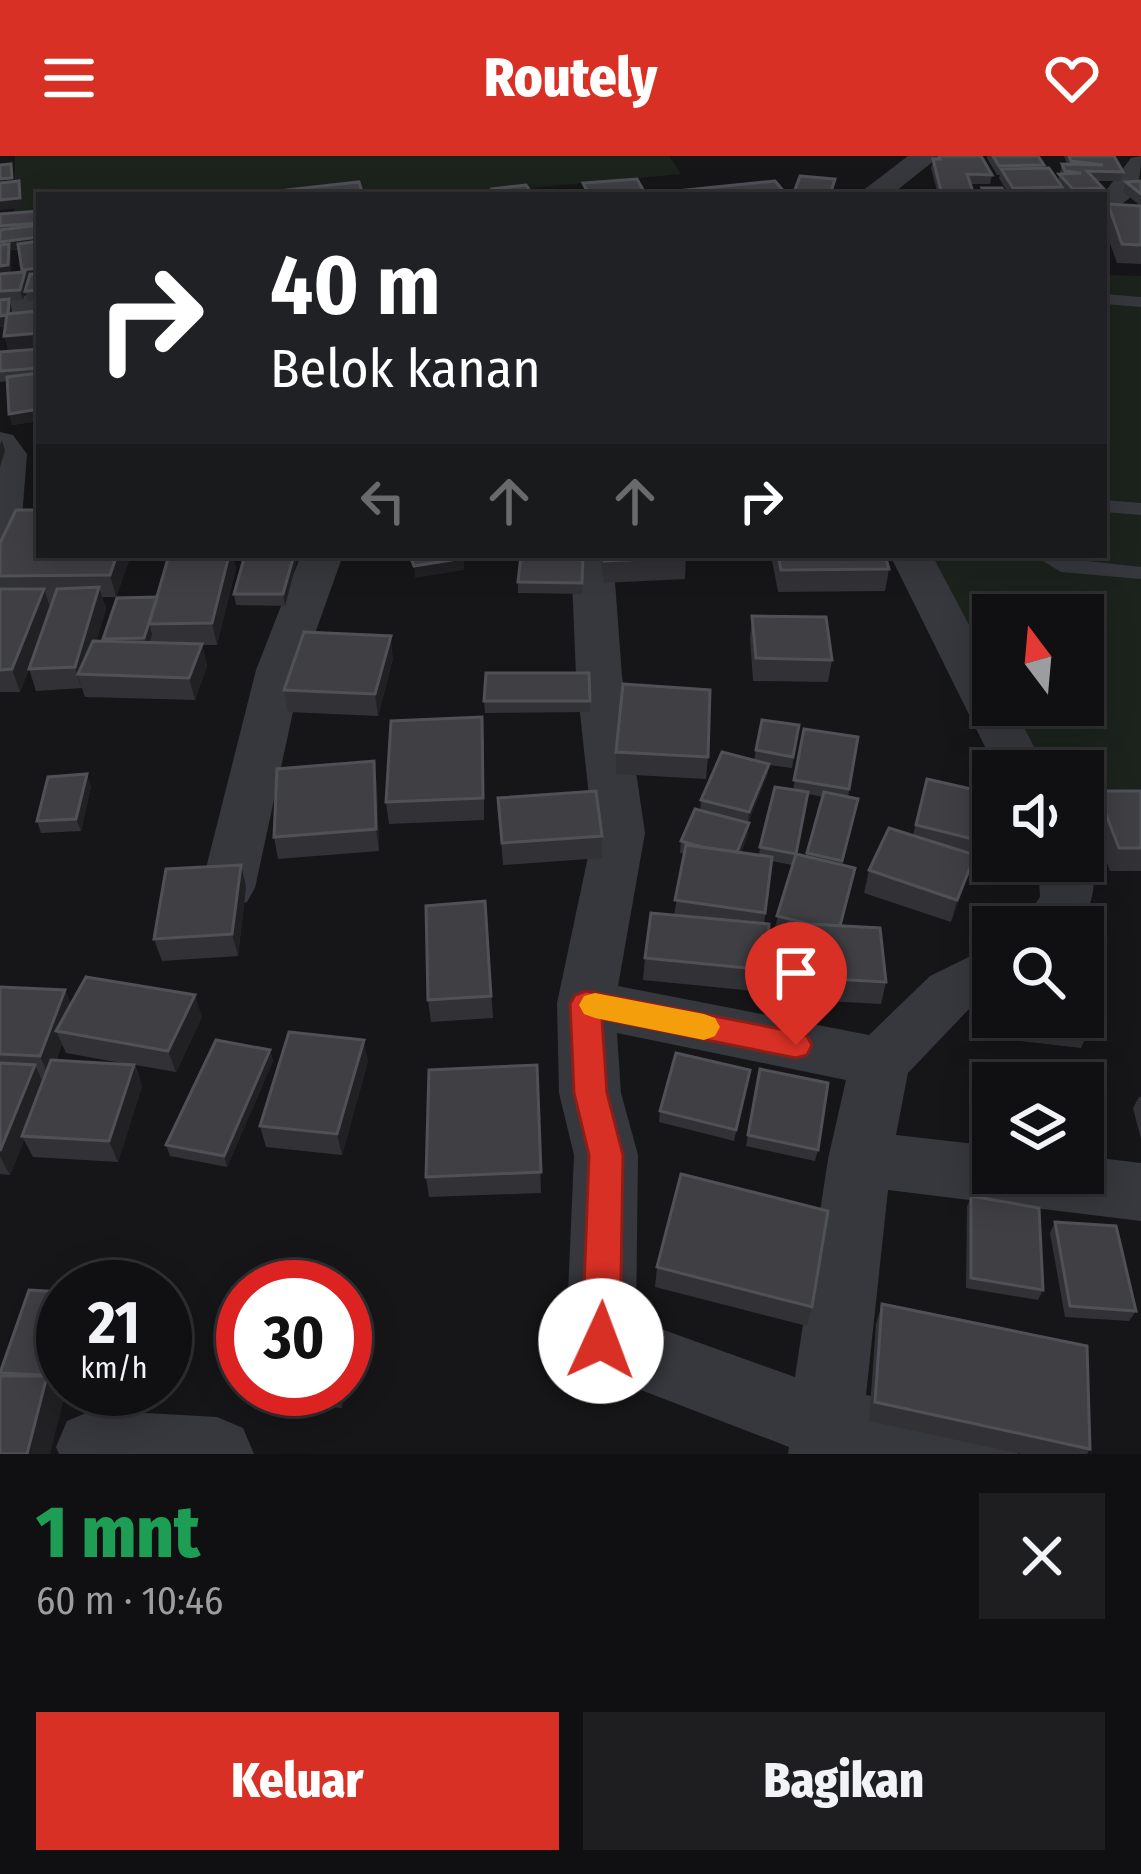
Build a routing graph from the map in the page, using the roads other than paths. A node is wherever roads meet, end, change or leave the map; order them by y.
1 (926, 156) edge
2 (1141, 164) edge
3 (876, 192) edge
4 (1107, 201) edge
5 (1107, 299) edge
6 (1141, 302) edge
7 (36, 304) edge
8 (0, 308) edge
9 (0, 443) edge
10 (1107, 506) edge
11 (1141, 509) edge
12 (36, 525) edge
13 (0, 531) edge
14 (321, 558) edge
15 (592, 558) edge
16 (913, 558) edge
17 (1048, 558) edge
18 (1141, 573) edge
19 (1011, 750) edge
20 (228, 888) edge
21 (972, 979) edge
22 (586, 1004) junction
23 (880, 1062) junction
24 (860, 1159) junction
25 (1141, 1192) edge
26 (825, 1439) edge
27 (93, 1447) dead end
28 (217, 1454) edge
29 (981, 1454) edge

1 - 3 street
2 - 4 street
5 - 6 lane
7 - 8 street
9 - 13 street
10 - 11 lane
12 - 13 street
14 - 20 street
15 - 22 street
16 - 19 street
17 - 18 lane
21 - 23 street
22 - 23 street
22 - 26 street
23 - 24 street
24 - 25 street
24 - 26 street
26 - 29 street
27 - 28 street

